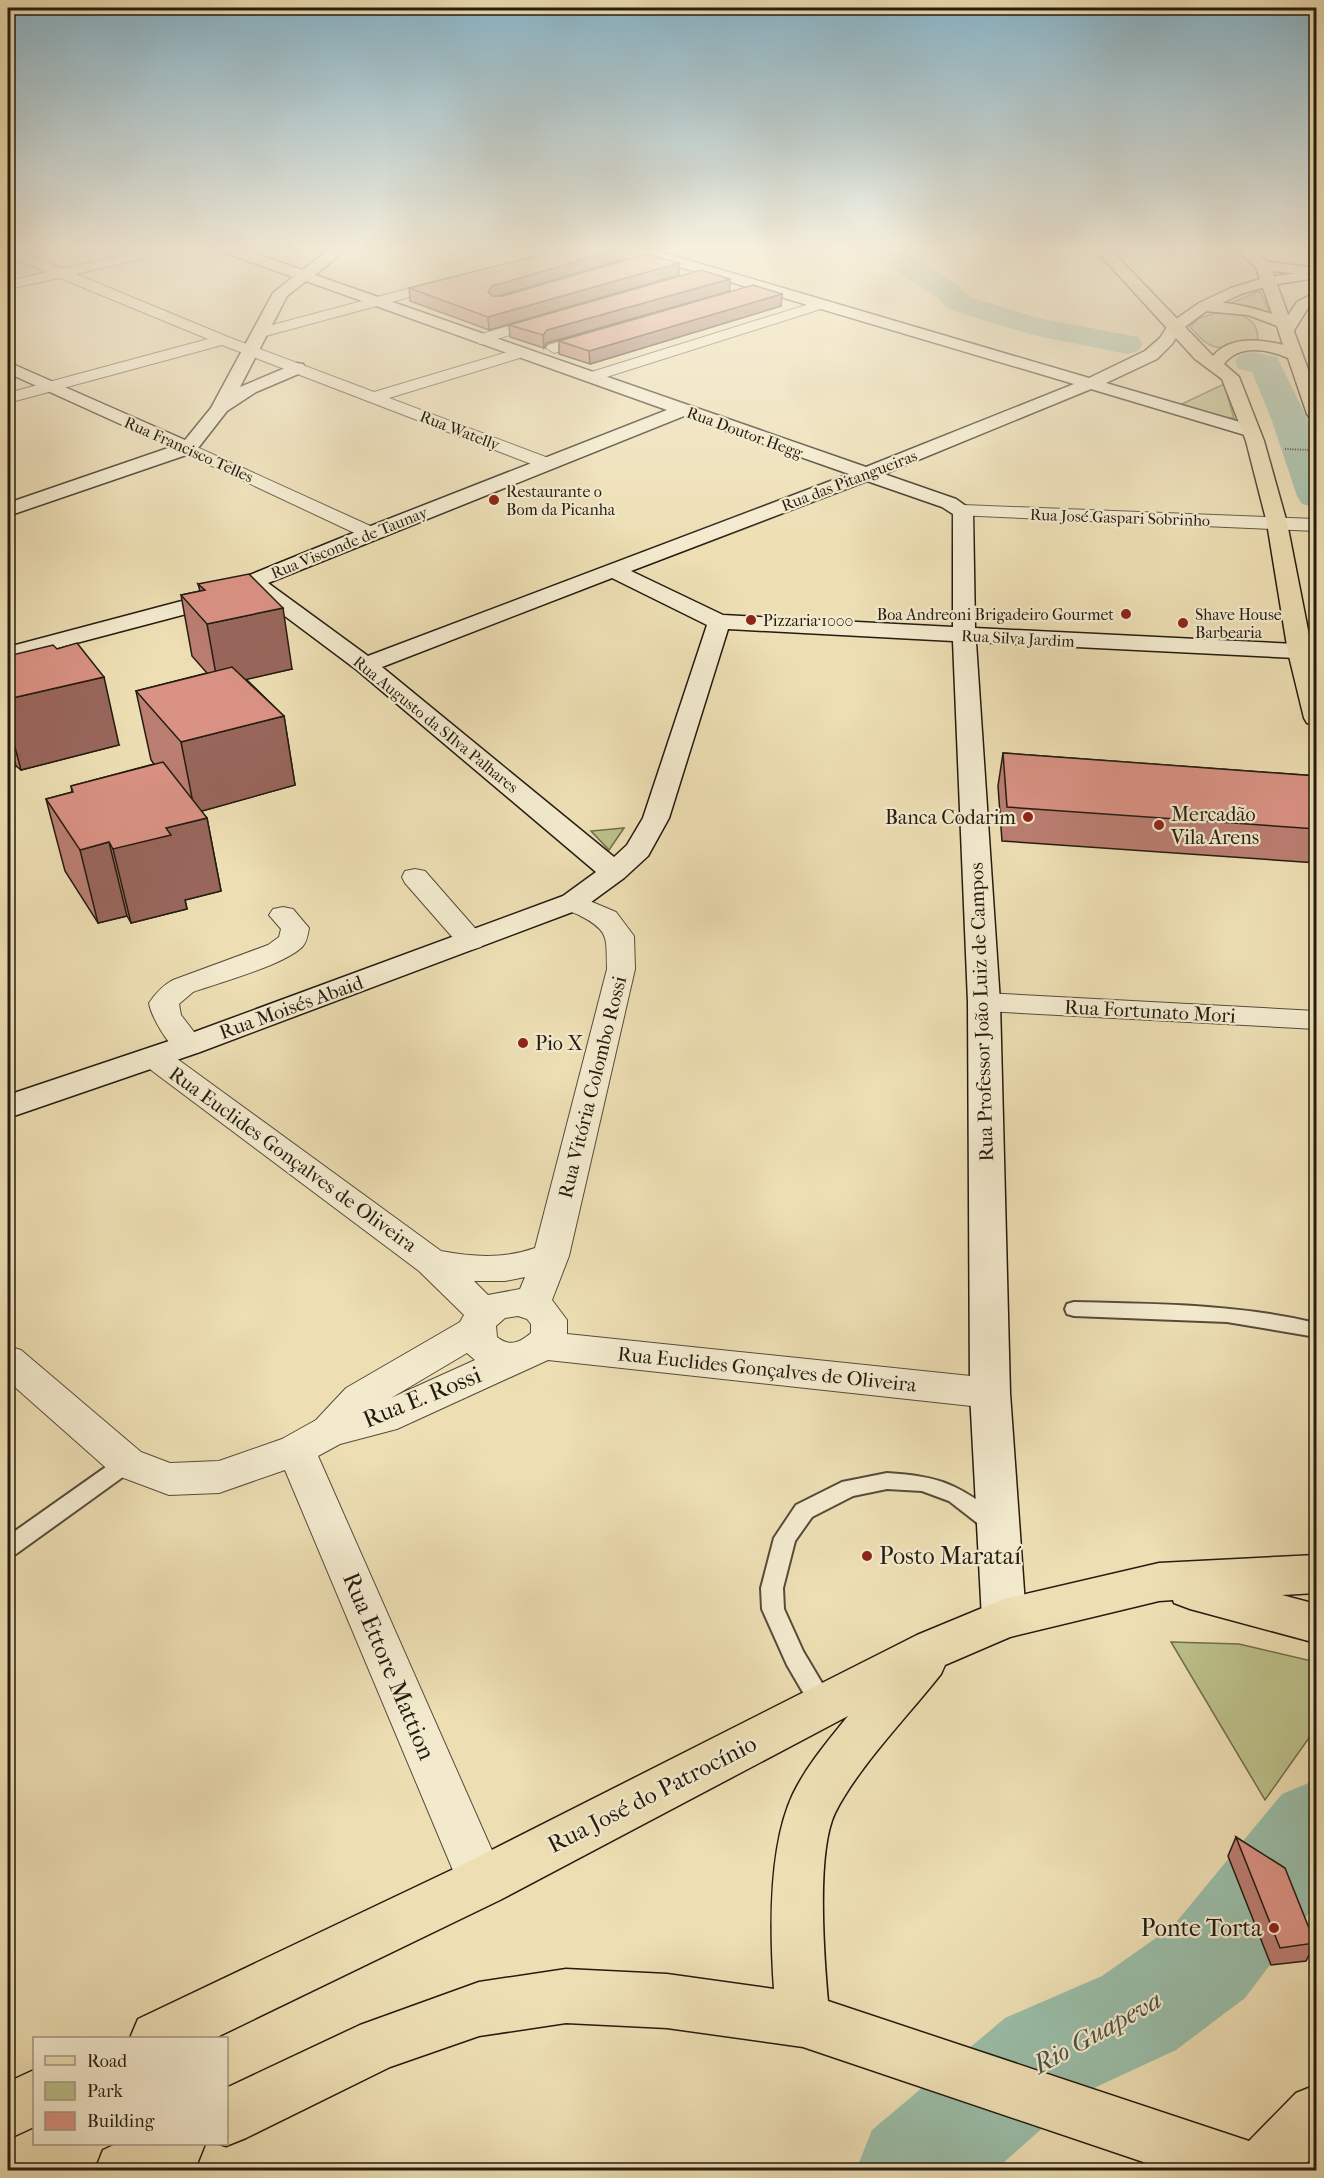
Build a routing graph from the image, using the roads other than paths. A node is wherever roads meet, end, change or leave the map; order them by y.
1 (195, 348) edge
2 (244, 348) edge
3 (505, 348) edge
4 (684, 348) edge
5 (968, 348) edge
6 (1158, 348) edge
7 (1196, 348) edge
8 (1236, 348) edge
9 (1274, 348) edge
10 (1293, 348) edge
11 (250, 350) junction
12 (520, 353) junction
13 (1296, 356) junction
14 (1208, 360) junction
15 (8, 367) edge
16 (297, 368) junction
17 (591, 377) junction
18 (1089, 384) junction
19 (50, 387) junction
20 (374, 397) junction
21 (8, 398) edge
22 (219, 410) junction
23 (683, 410) junction
24 (1317, 414) edge
25 (1251, 431) junction
26 (188, 448) junction
27 (544, 463) junction
28 (864, 475) junction
29 (8, 510) edge
30 (963, 511) junction
31 (1284, 524) junction
32 (1317, 525) edge
33 (370, 533) junction
34 (612, 570) junction
35 (253, 582) junction
36 (719, 622) junction
37 (964, 636) junction
38 (1308, 652) edge
39 (8, 654) edge
40 (365, 666) junction
41 (1317, 718) edge
42 (614, 872) junction
43 (415, 877) dead end
44 (573, 902) junction
45 (283, 915) dead end
46 (471, 941) junction
47 (984, 1002) junction
48 (1317, 1020) edge
49 (189, 1045) junction
50 (154, 1057) junction
51 (8, 1107) edge
52 (551, 1256) junction
53 (431, 1262) junction
54 (532, 1305) junction
55 (1074, 1309) dead end
56 (481, 1322) junction
57 (1317, 1330) edge
58 (529, 1352) junction
59 (8, 1360) edge
60 (990, 1393) junction
61 (313, 1440) junction
62 (127, 1463) junction
63 (998, 1528) junction
64 (8, 1548) edge
65 (1317, 1574) edge
66 (1159, 1582) junction
67 (1004, 1619) junction
68 (1317, 1623) edge
69 (933, 1649) junction
70 (824, 1706) junction
71 (483, 1882) junction
72 (811, 2022) junction
73 (159, 2037) edge
74 (33, 2098) edge
75 (8, 2111) edge
76 (1317, 2113) edge
77 (228, 2117) edge
78 (175, 2145) edge
79 (123, 2170) edge
80 (1249, 2170) edge
81 (1261, 2170) edge

1 - 19 street
2 - 11 street, Rua Watelly
3 - 12 street, Rua Doutor Hegg
4 - 17 street
5 - 18 street
6 - 18 street, Rua das Pitangueiras
7 - 14 main road
8 - 14 main road
9 - 13 main road
10 - 13 main road
11 - 16 street, Rua Watelly
11 - 22 street
12 - 17 street, Rua Doutor Hegg
12 - 20 street
13 - 24 main road
14 - 25 main road
15 - 19 street, Rua Francisco Telles
16 - 20 street, Rua Watelly
16 - 22 street
17 - 23 street, Rua Doutor Hegg
18 - 25 street
18 - 28 street, Rua das Pitangueiras
19 - 21 street
19 - 26 street, Rua Francisco Telles
20 - 27 street, Rua Watelly
22 - 26 street
23 - 27 street, Rua Visconde de Taunay
23 - 28 street, Rua Doutor Hegg
25 - 31 main road
26 - 29 street
26 - 33 street, Rua Francisco Telles
27 - 33 street, Rua Visconde de Taunay
28 - 30 street
28 - 34 street, Rua das Pitangueiras
30 - 31 street, Rua José Gaspari Sobrinho
30 - 37 street, Rua Professor João Luiz de Campos
31 - 32 street, Rua José Gaspari Sobrinho
31 - 38 main road
33 - 35 street, Rua Visconde de Taunay
34 - 36 street
34 - 40 street, Rua das Pitangueiras
35 - 39 street, Rua Visconde de Taunay
35 - 40 street, Rua Augusto da SIlva Palhares
36 - 37 street, Rua Silva Jardim
36 - 42 street
37 - 38 street, Rua Silva Jardim
37 - 47 street, Rua Professor João Luiz de Campos
38 - 41 main road
40 - 42 street, Rua Augusto da SIlva Palhares
42 - 44 street
43 - 46 street
44 - 46 street, Rua Moisés Abaid
44 - 52 street, Rua Vitória Colombo Rossi
45 - 49 street
46 - 49 street, Rua Moisés Abaid
47 - 48 street, Rua Fortunato Mori
47 - 60 street, Rua Professor João Luiz de Campos
49 - 50 street, Rua Moisés Abaid
50 - 51 street, Rua Moisés Abaid
50 - 53 street, Rua Euclides Gonçalves de Oliveira
52 - 53 street, Rua Euclides Gonçalves de Oliveira
52 - 54 street, Rua Vitória Colombo Rossi
53 - 56 street, Rua Euclides Gonçalves de Oliveira
54 - 56 street
54 - 58 street
55 - 57 lane
56 - 58 street
56 - 61 street, Rua E. Rossi
58 - 60 street, Rua Euclides Gonçalves de Oliveira
58 - 61 street, Rua E. Rossi
59 - 62 street, Rua E. Rossi
60 - 63 street, Rua Professor João Luiz de Campos
61 - 62 street, Rua E. Rossi
61 - 71 street, Rua Ettore Mattion
62 - 64 lane
63 - 67 street, Rua Professor João Luiz de Campos
63 - 70 lane
65 - 66 main road, Rua José do Patrocínio
66 - 67 main road, Rua José do Patrocínio
66 - 68 main road
67 - 69 main road, Rua José do Patrocínio
69 - 70 main road, Rua José do Patrocínio
69 - 72 main road
70 - 71 main road, Rua José do Patrocínio
71 - 73 main road, Rua José do Patrocínio
72 - 77 main road
72 - 80 main road
74 - 75 main road
76 - 81 main road
78 - 79 main road

